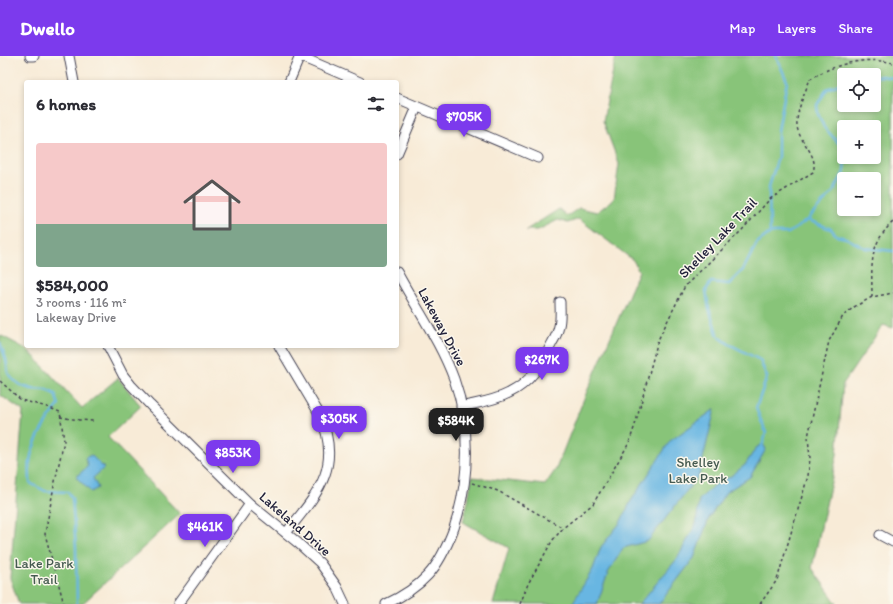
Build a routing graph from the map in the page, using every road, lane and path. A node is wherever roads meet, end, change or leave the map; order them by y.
1 (30, 56) edge
2 (34, 56) edge
3 (69, 56) edge
4 (300, 56) edge
5 (893, 63) edge
6 (74, 80) edge
7 (290, 80) edge
8 (355, 80) edge
9 (399, 99) edge
10 (417, 107) junction
11 (399, 149) edge
12 (538, 158) dead end
13 (893, 222) edge
14 (399, 276) edge
15 (893, 293) edge
16 (872, 297) junction
17 (560, 302) dead end
18 (109, 348) edge
19 (280, 348) edge
20 (0, 381) edge
21 (462, 407) junction
22 (60, 417) junction
23 (94, 421) dead end
24 (465, 481) junction
25 (250, 504) junction
26 (563, 528) junction
27 (286, 533) junction
28 (880, 535) dead end
29 (893, 542) edge
30 (64, 604) edge
31 (178, 604) edge
32 (345, 604) edge
33 (386, 604) edge
34 (520, 604) edge
35 (760, 604) edge

1 - 2 street
3 - 6 street
4 - 7 street
4 - 8 street
5 - 26 path, Shelley Lake Trail
9 - 10 street
10 - 11 street
10 - 12 street
13 - 16 path
14 - 21 street, Lakeway Drive
15 - 16 path
16 - 35 path
17 - 21 street
18 - 25 street, Lakeland Drive
19 - 27 street
20 - 22 path
21 - 24 street, Lakeway Drive
22 - 23 path
22 - 30 path
24 - 26 path
24 - 33 street, Lakeway Drive
25 - 27 street, Lakeland Drive
25 - 31 street
26 - 34 path, Shelley Lake Trail
27 - 32 street, Lakeland Drive
28 - 29 street

